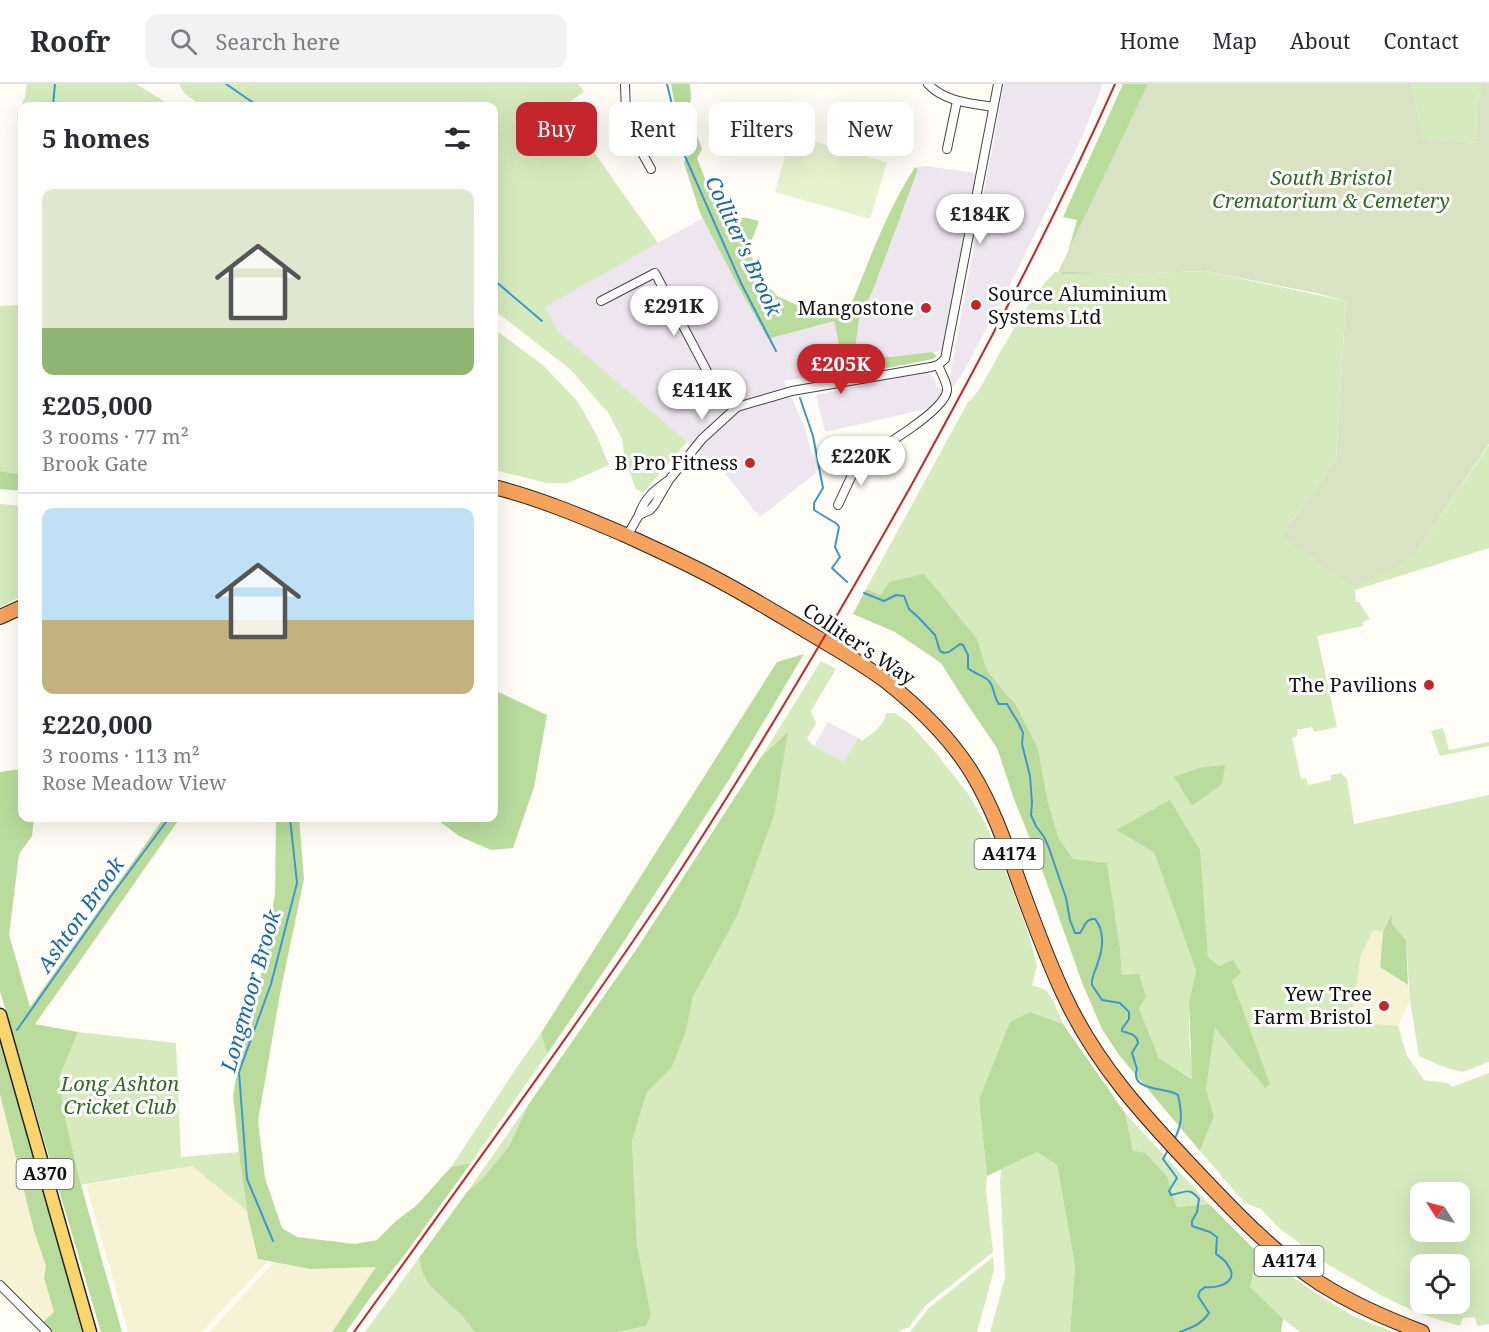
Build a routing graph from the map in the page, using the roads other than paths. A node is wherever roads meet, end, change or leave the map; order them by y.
1 (624, 84) edge
2 (928, 84) edge
3 (998, 84) edge
4 (957, 100) junction
5 (993, 107) junction
6 (947, 149) dead end
7 (651, 169) dead end
8 (601, 301) dead end
9 (938, 365) junction
10 (737, 407) junction
11 (860, 458) junction
12 (838, 464) dead end
13 (498, 488) edge
14 (838, 505) dead end
15 (627, 536) junction
16 (18, 608) edge
17 (18, 609) edge
18 (0, 616) edge
19 (0, 622) edge
20 (0, 1015) edge
21 (0, 1285) edge
22 (47, 1332) edge
23 (90, 1332) edge
24 (1422, 1332) edge

1 - 7 street
2 - 4 street
3 - 5 street
4 - 5 street
4 - 6 street
5 - 9 street
8 - 10 street
9 - 10 street
9 - 11 street
10 - 15 street
11 - 12 street
11 - 14 street
13 - 15 highway, Colliter's Way / A4174
15 - 24 highway, Colliter's Way / A4174
16 - 18 highway
17 - 19 highway
20 - 23 main road, A370
21 - 22 street

